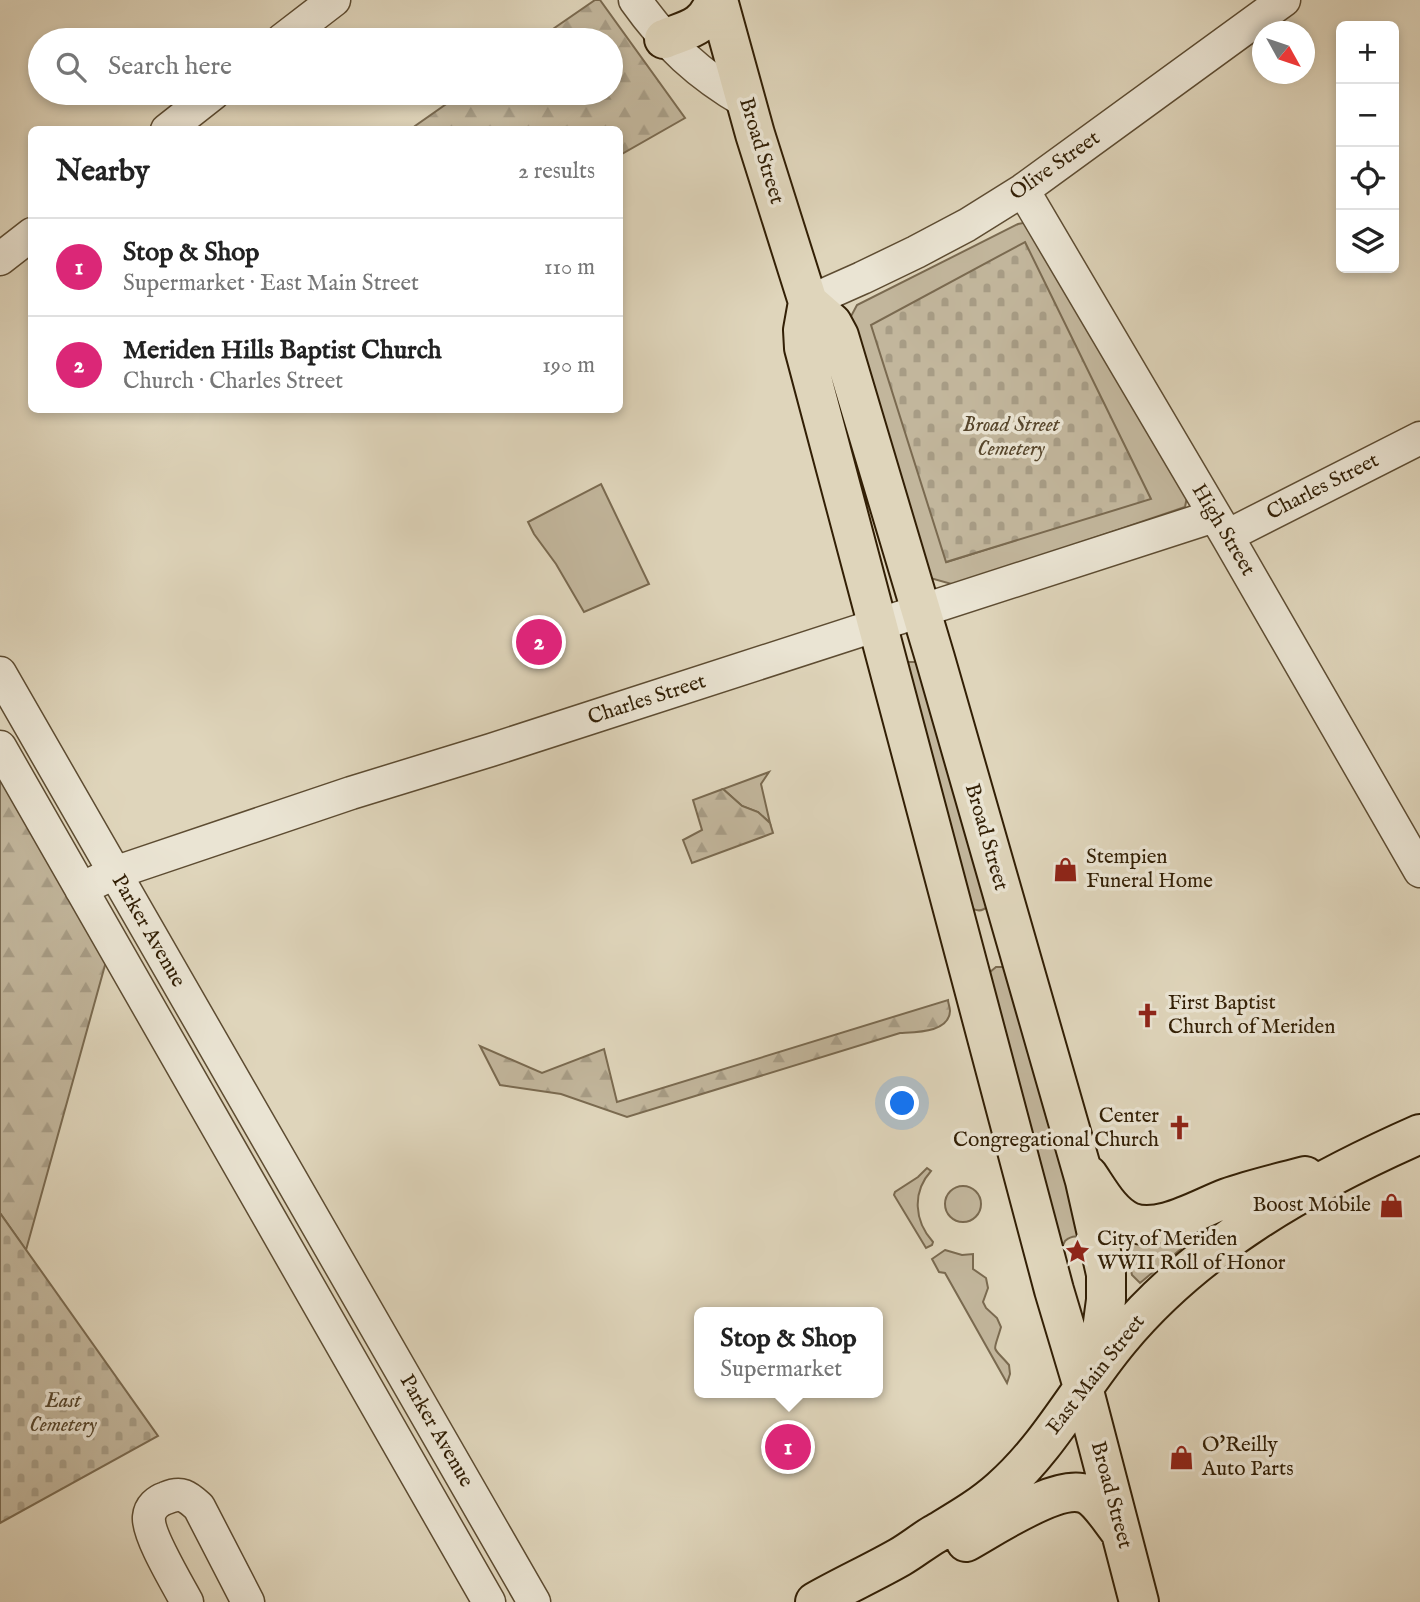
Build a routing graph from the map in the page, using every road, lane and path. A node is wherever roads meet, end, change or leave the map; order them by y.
1 (334, 0) edge
2 (635, 0) edge
3 (717, 0) edge
4 (1283, 0) edge
5 (298, 28) edge
6 (664, 39) junction
7 (746, 102) junction
8 (199, 105) edge
9 (172, 126) edge
10 (1023, 191) junction
11 (28, 237) edge
12 (0, 258) edge
13 (808, 302) junction
14 (1420, 438) edge
15 (1220, 526) junction
16 (921, 611) junction
17 (878, 625) junction
18 (0, 673) edge
19 (0, 747) edge
20 (1420, 871) edge
21 (114, 873) junction
22 (81, 889) junction
23 (1014, 933) junction
24 (963, 947) junction
25 (1420, 1134) edge
26 (1368, 1157) junction
27 (1080, 1164) junction
28 (296, 1188) junction
29 (264, 1207) junction
30 (1083, 1388) junction
31 (1121, 1532) junction
32 (900, 1557) junction
33 (187, 1602) edge
34 (248, 1602) edge
35 (489, 1602) edge
36 (534, 1602) edge
37 (815, 1602) edge
38 (1139, 1602) edge

1 - 5 street
2 - 6 street
3 - 6 main road
3 - 7 main road, Broad Street
4 - 10 street, Olive Street
6 - 7 street
7 - 13 main road, Broad Street
8 - 9 street
10 - 13 street, Olive Street
10 - 15 street, High Street
11 - 12 street
13 - 16 main road, Broad Street
13 - 17 main road, Broad Street
14 - 15 street, Charles Street
15 - 16 street, Charles Street
15 - 20 street, High Street
16 - 17 street, Charles Street
16 - 23 main road, Broad Street
17 - 21 street, Charles Street
17 - 24 main road, Broad Street
18 - 21 street, Parker Avenue
19 - 22 street, Parker Avenue
21 - 22 street, Charles Street
21 - 28 street, Parker Avenue
22 - 29 street, Parker Avenue
23 - 24 main road
23 - 27 main road, Broad Street
24 - 30 main road, Broad Street
25 - 26 main road, East Main Street
26 - 27 main road
26 - 30 main road, East Main Street
27 - 30 main road, Broad Street
28 - 29 street
28 - 36 street, Parker Avenue
29 - 35 street, Parker Avenue
30 - 31 main road, Broad Street
30 - 32 main road, East Main Street
31 - 32 main road
31 - 38 main road, Broad Street
32 - 37 main road, East Main Street
33 - 34 street

